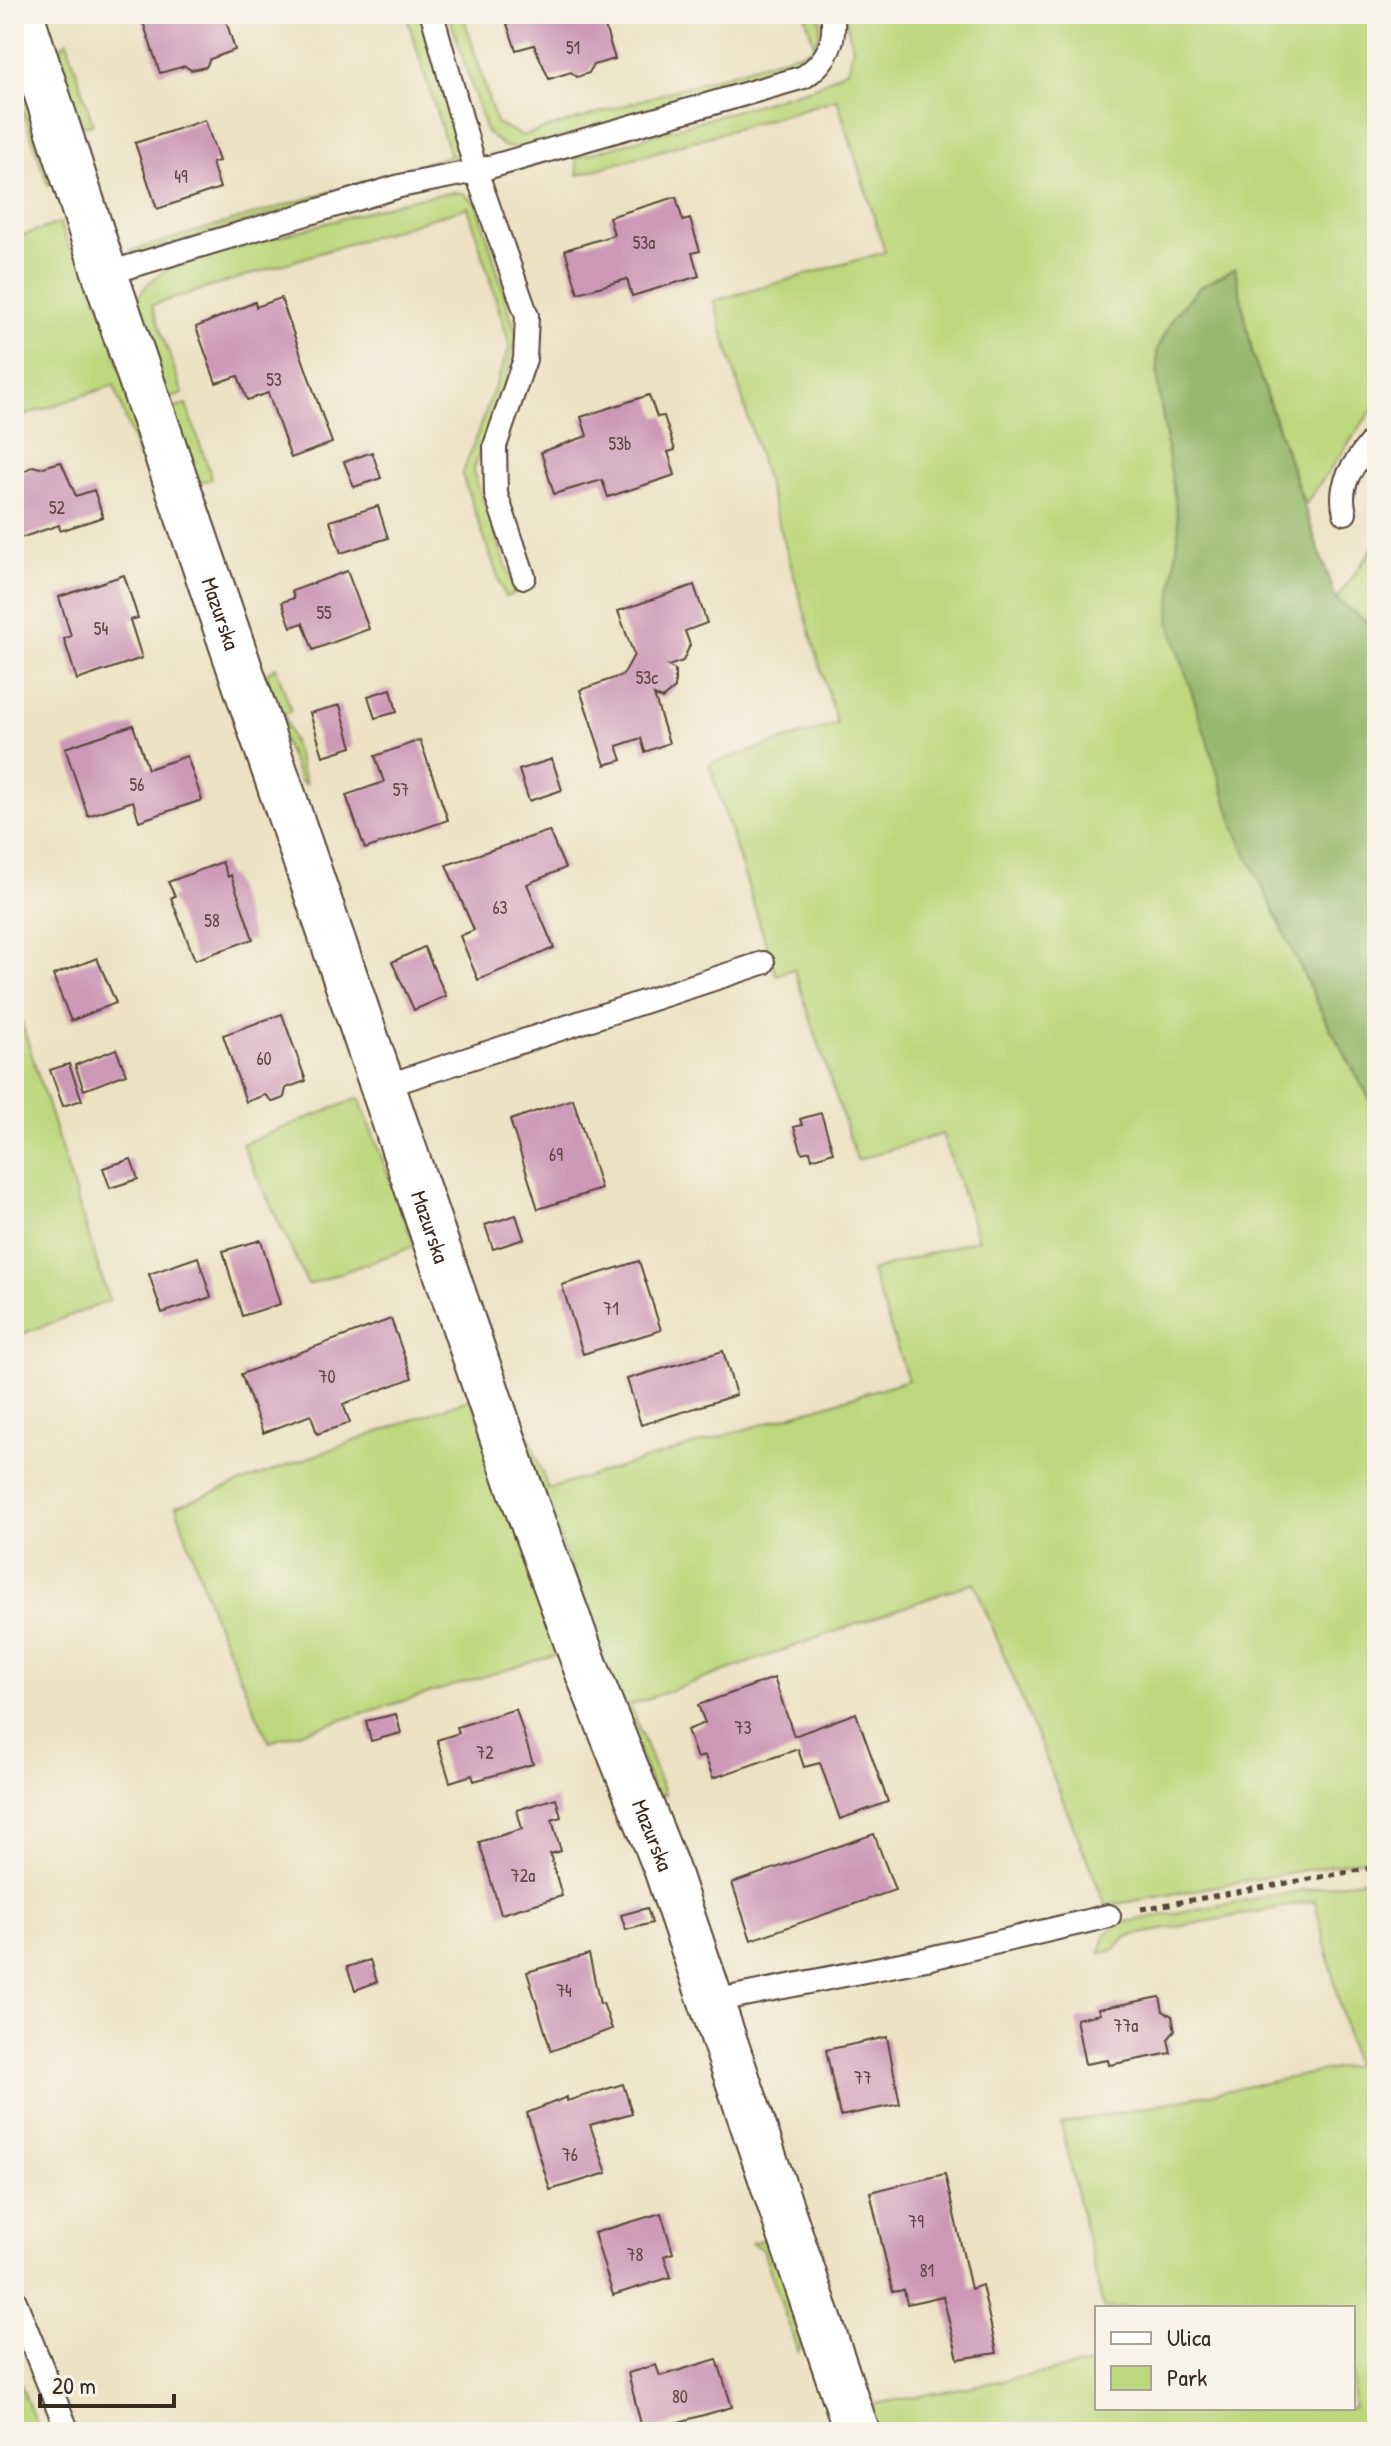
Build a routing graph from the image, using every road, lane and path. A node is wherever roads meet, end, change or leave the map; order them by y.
1 (21, 14) edge
2 (432, 14) edge
3 (832, 14) edge
4 (476, 171) junction
5 (105, 274) junction
6 (1377, 434) edge
7 (1345, 513) dead end
8 (524, 577) dead end
9 (763, 963) dead end
10 (382, 1087) junction
11 (1377, 1867) edge
12 (1109, 1916) joint
13 (713, 2001) junction
14 (14, 2299) edge
15 (68, 2432) edge
16 (857, 2432) edge

1 - 5 street, Mazurska
2 - 4 lane
3 - 4 lane
4 - 5 lane
4 - 8 lane
5 - 10 street, Mazurska
6 - 7 lane
9 - 10 lane
10 - 13 street, Mazurska
11 - 12 path
12 - 13 lane
13 - 16 street, Mazurska
14 - 15 lane

